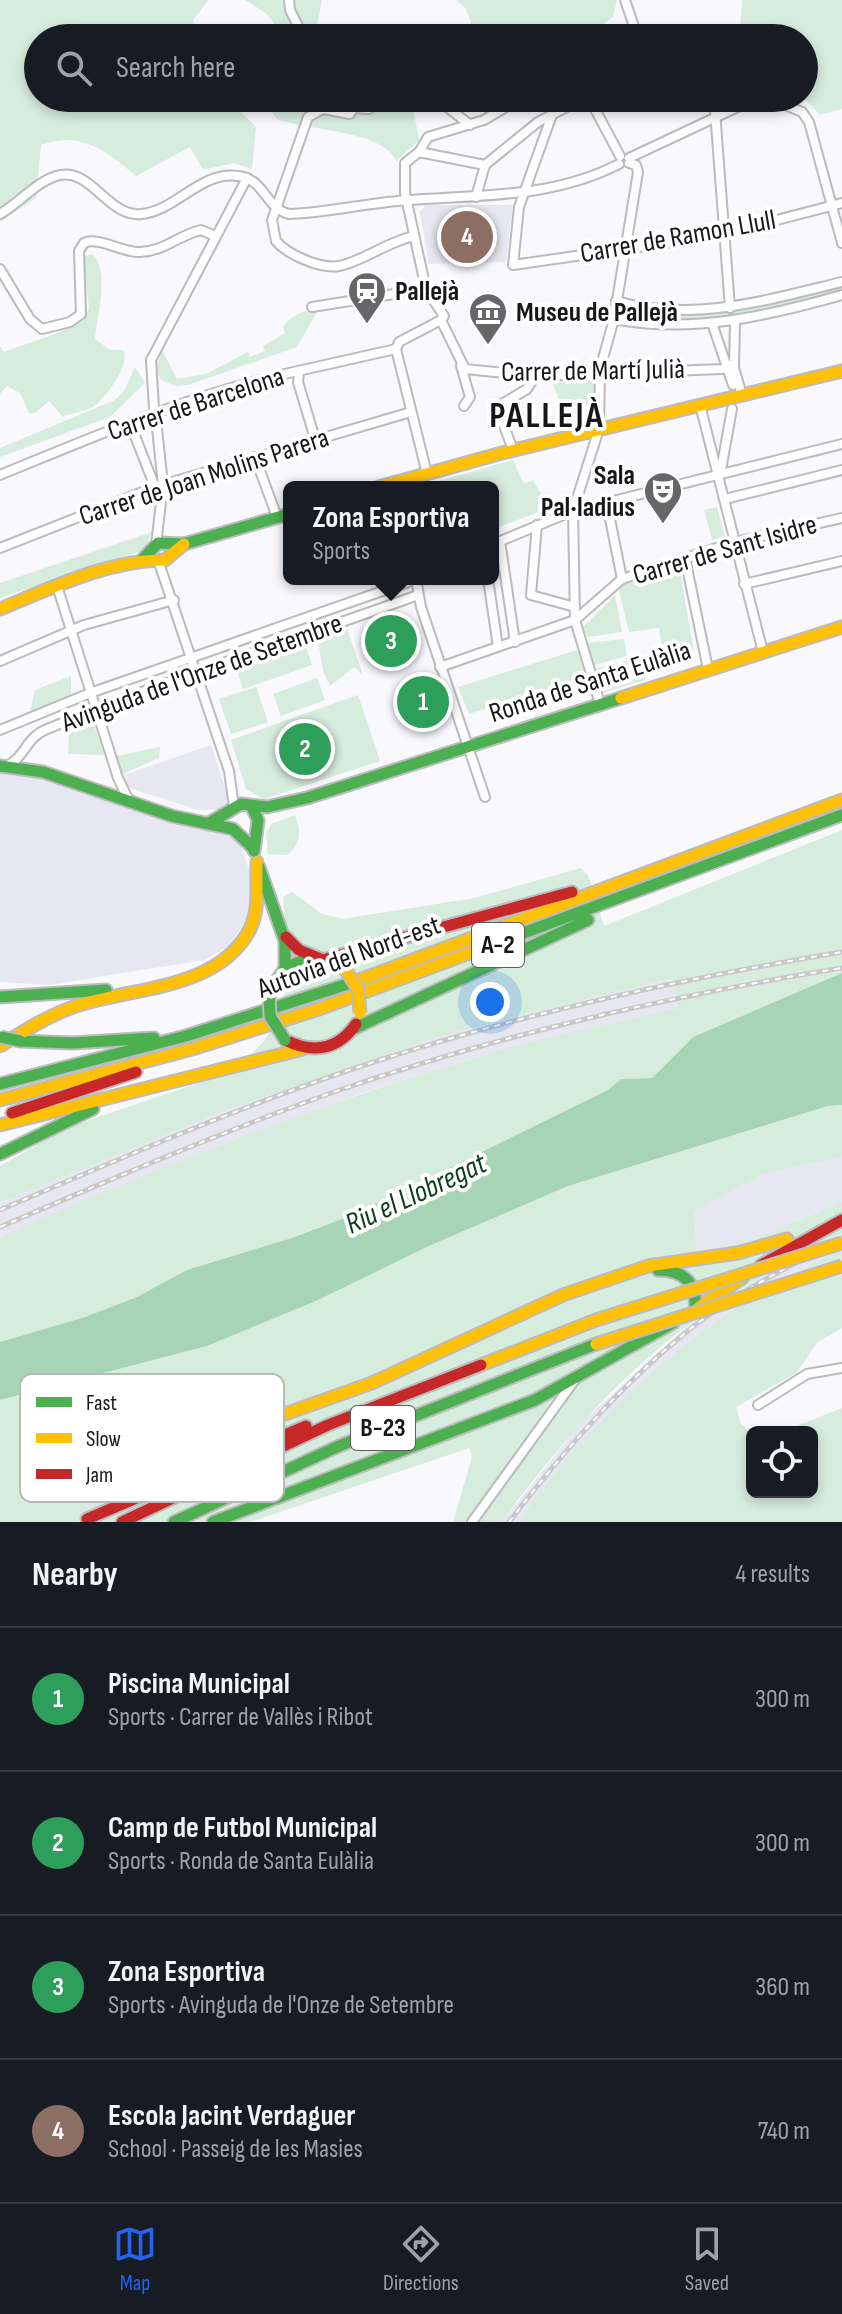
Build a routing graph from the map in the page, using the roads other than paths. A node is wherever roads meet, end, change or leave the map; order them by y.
1 (289, 0) edge
2 (625, 0) edge
3 (297, 24) edge
4 (633, 24) edge
5 (317, 112) edge
6 (454, 112) edge
7 (495, 112) edge
8 (553, 112) joint
9 (595, 112) edge
10 (715, 112) edge
11 (730, 112) edge
12 (798, 112) edge
13 (716, 119) junction
14 (470, 125) junction
15 (419, 152) junction
16 (624, 160) junction
17 (485, 165) junction
18 (247, 178) junction
19 (525, 195) junction
20 (476, 197) junction
21 (406, 200) junction
22 (838, 204) edge
23 (276, 210) junction
24 (0, 214) edge
25 (722, 234) junction
26 (215, 236) junction
27 (414, 236) junction
28 (842, 243) edge
29 (624, 250) junction
30 (0, 269) edge
31 (842, 282) edge
32 (426, 289) junction
33 (842, 295) edge
34 (616, 301) junction
35 (312, 307) dead end
36 (730, 308) junction
37 (614, 319) junction
38 (441, 320) junction
39 (735, 321) junction
40 (712, 323) junction
41 (396, 349) junction
42 (461, 365) junction
43 (729, 365) junction
44 (842, 371) edge
45 (601, 372) junction
46 (299, 373) junction
47 (535, 376) junction
48 (733, 385) dead end
49 (742, 395) junction
50 (700, 405) junction
51 (464, 406) dead end
52 (732, 409) dead end
53 (411, 412) junction
54 (135, 424) junction
55 (599, 429) junction
56 (316, 442) junction
57 (842, 444) edge
58 (513, 450) junction
59 (713, 450) junction
60 (724, 451) junction
61 (255, 457) junction
62 (842, 470) edge
63 (427, 474) junction
64 (0, 475) edge
65 (720, 475) junction
66 (404, 481) edge
67 (159, 486) junction
68 (725, 499) junction
69 (607, 504) junction
70 (573, 511) junction
71 (283, 515) edge
72 (842, 518) edge
73 (537, 525) junction
74 (499, 542) edge
75 (735, 542) junction
76 (0, 548) edge
77 (162, 552) junction
78 (685, 558) junction
79 (499, 559) edge
80 (842, 561) edge
81 (622, 579) junction
82 (744, 584) junction
83 (399, 585) edge
84 (417, 585) edge
85 (489, 585) edge
86 (57, 586) junction
87 (418, 595) junction
88 (174, 600) junction
89 (575, 607) junction
90 (0, 609) edge
91 (575, 620) junction
92 (842, 627) edge
93 (71, 630) junction
94 (515, 642) junction
95 (498, 647) junction
96 (763, 652) junction
97 (192, 656) junction
98 (0, 661) edge
99 (440, 667) junction
100 (708, 669) junction
101 (197, 672) junction
102 (90, 693) junction
103 (600, 704) junction
104 (95, 709) junction
105 (26, 721) junction
106 (0, 730) edge
107 (32, 735) junction
108 (467, 746) junction
109 (21, 752) junction
110 (3, 766) edge
111 (33, 770) junction
112 (116, 791) junction
113 (485, 797) dead end
114 (307, 798) junction
115 (842, 800) edge
116 (240, 808) junction
117 (842, 815) edge
118 (209, 823) junction
119 (256, 827) junction
120 (236, 832) junction
121 (252, 847) junction
122 (257, 862) junction
123 (612, 886) junction
124 (630, 895) junction
125 (282, 930) junction
126 (312, 957) junction
127 (326, 959) junction
128 (285, 968) junction
129 (154, 985) junction
130 (0, 997) edge
131 (353, 1029) junction
132 (186, 1036) junction
133 (0, 1037) edge
134 (0, 1046) edge
135 (303, 1049) junction
136 (175, 1054) junction
137 (0, 1084) edge
138 (150, 1087) junction
139 (0, 1100) edge
140 (0, 1116) edge
141 (0, 1125) edge
142 (0, 1154) edge
143 (842, 1214) edge
144 (842, 1220) edge
145 (787, 1239) junction
146 (842, 1243) edge
147 (842, 1266) edge
148 (619, 1276) junction
149 (695, 1310) junction
150 (842, 1368) edge
151 (574, 1381) junction
152 (535, 1400) junction
153 (379, 1404) junction
154 (758, 1405) dead end
155 (284, 1414) edge
156 (549, 1416) junction
157 (284, 1434) edge
158 (284, 1448) edge
159 (284, 1471) edge
160 (284, 1495) edge
161 (117, 1502) edge
162 (125, 1502) edge
163 (166, 1502) edge
164 (217, 1502) edge
165 (266, 1502) edge
166 (122, 1522) edge
167 (174, 1522) edge
168 (213, 1522) edge
169 (472, 1522) edge

1 - 3 street
2 - 4 street
5 - 23 street
6 - 14 street
7 - 14 street
8 - 17 street
8 - 19 street
9 - 16 street
10 - 13 street
11 - 13 street
12 - 22 street
13 - 16 street
13 - 25 street
14 - 15 street
15 - 17 street
15 - 21 street, Carrer de Martí Julià
16 - 19 street
16 - 29 street
17 - 20 street
18 - 23 street
18 - 24 street
18 - 26 street
19 - 20 street
19 - 29 street, Carrer de Ramon Llull
20 - 21 street
21 - 23 street
21 - 27 street, Carrer de Martí Julià
22 - 25 street, Carrer de Ramon Llull
22 - 28 street
23 - 27 street
25 - 29 street, Carrer de Ramon Llull
25 - 36 street
26 - 30 street
26 - 67 street, bridge
27 - 32 street, Carrer de Martí Julià
29 - 34 street
31 - 36 street
32 - 35 street
32 - 38 street, Carrer de Martí Julià
33 - 39 street
34 - 36 street
34 - 37 street
37 - 40 street
37 - 45 street
38 - 41 street, Carrer de Barcelona
38 - 42 street, Carrer de Martí Julià
39 - 40 street
39 - 49 street
40 - 43 street
41 - 46 street, Carrer de Barcelona
41 - 53 street
42 - 47 street, Carrer de Martí Julià
42 - 51 street
43 - 45 street, Carrer de Martí Julià
43 - 48 street
44 - 49 main road
45 - 47 street, Carrer de Martí Julià
45 - 55 street
46 - 54 street, Carrer de Barcelona
46 - 56 street
47 - 58 street
49 - 50 main road
50 - 55 main road
50 - 59 street
52 - 60 street
53 - 56 street, Carrer de Joan Molins Parera
53 - 63 street
54 - 64 street, Carrer de Barcelona
54 - 67 street
55 - 58 main road
55 - 70 street
56 - 61 street, Carrer de Joan Molins Parera
57 - 65 street
58 - 63 main road
59 - 60 street
59 - 65 street
60 - 65 street
61 - 67 street, Carrer de Joan Molins Parera
61 - 71 street
62 - 68 street
63 - 66 main road
65 - 68 street
65 - 69 street
67 - 76 street, Carrer de Joan Molins Parera
67 - 77 street
68 - 75 street
69 - 70 street
69 - 81 street
70 - 73 street
70 - 89 street
71 - 77 main road
72 - 75 street, Carrer de Sant Isidre
73 - 74 street
73 - 89 street
75 - 78 street, Carrer de Sant Isidre
75 - 82 street
77 - 86 main road
77 - 88 street
78 - 81 street, Carrer de Sant Isidre
78 - 100 street
79 - 94 street
80 - 82 street
81 - 91 street, Carrer de Sant Isidre
82 - 96 street
83 - 97 street, Avinguda de l'Onze de Setembre
84 - 87 street
85 - 95 street
86 - 90 main road
86 - 93 street
87 - 99 street
87 - 101 street, Avinguda de l'Onze de Setembre
88 - 93 street
88 - 97 street
89 - 91 street
91 - 94 street
91 - 103 street
92 - 96 main road, Ronda de Santa Eulàlia
93 - 98 street
93 - 102 street
94 - 95 street
95 - 99 street
96 - 100 main road, Ronda de Santa Eulàlia
97 - 101 street
97 - 102 street, Avinguda de l'Onze de Setembre
99 - 108 street
100 - 103 main road, Ronda de Santa Eulàlia
101 - 104 street, Avinguda de l'Onze de Setembre
101 - 116 street
102 - 104 street
102 - 105 street, Avinguda de l'Onze de Setembre
103 - 108 main road, Ronda de Santa Eulàlia
104 - 107 street, Avinguda de l'Onze de Setembre
104 - 112 street
105 - 106 street, Avinguda de l'Onze de Setembre
105 - 107 street, Avinguda de l'Onze de Setembre
107 - 109 street, Avinguda de l'Onze de Setembre
108 - 113 street
108 - 114 main road, Ronda de Santa Eulàlia
109 - 110 street, Avinguda de l'Onze de Setembre
109 - 111 street
110 - 111 main road
111 - 112 main road
112 - 118 main road
114 - 116 main road, Ronda de Santa Eulàlia
114 - 119 main road, Ronda de Santa Eulàlia
115 - 123 main road, Autovia del Nord-est / A-2
116 - 118 main road, Ronda de Santa Eulàlia
116 - 119 main road
116 - 120 main road
117 - 124 main road, Autovia del Nord-est / A-2
118 - 120 main road
119 - 120 main road, Ronda de Santa Eulàlia
119 - 121 main road
120 - 121 main road
121 - 122 main road
122 - 125 main road
122 - 129 main road
123 - 127 main road
123 - 132 main road, Autovia del Nord-est / A-2
124 - 131 main road
124 - 136 main road, Autovia del Nord-est / A-2
125 - 126 main road
125 - 128 main road
126 - 127 main road
126 - 128 main road
127 - 131 main road, bridge
128 - 135 main road, bridge
129 - 130 main road
129 - 134 main road
131 - 135 main road
132 - 133 main road, bridge
132 - 137 main road, Autovia del Nord-est / A-2
135 - 138 main road
136 - 139 main road, Autovia del Nord-est / A-2
136 - 140 main road
138 - 141 main road
138 - 142 main road
143 - 145 main road
144 - 149 main road
145 - 148 main road
145 - 149 main road
146 - 153 main road, B-23, bridge
147 - 159 main road, B-23, bridge
148 - 149 main road
148 - 155 main road
149 - 151 main road
150 - 154 street
151 - 152 main road
151 - 156 street
152 - 156 street
152 - 160 main road
153 - 157 main road
153 - 158 main road, B-23
156 - 169 street
161 - 162 main road
163 - 166 main road, B-23
164 - 167 main road, B-23, bridge
165 - 168 main road

